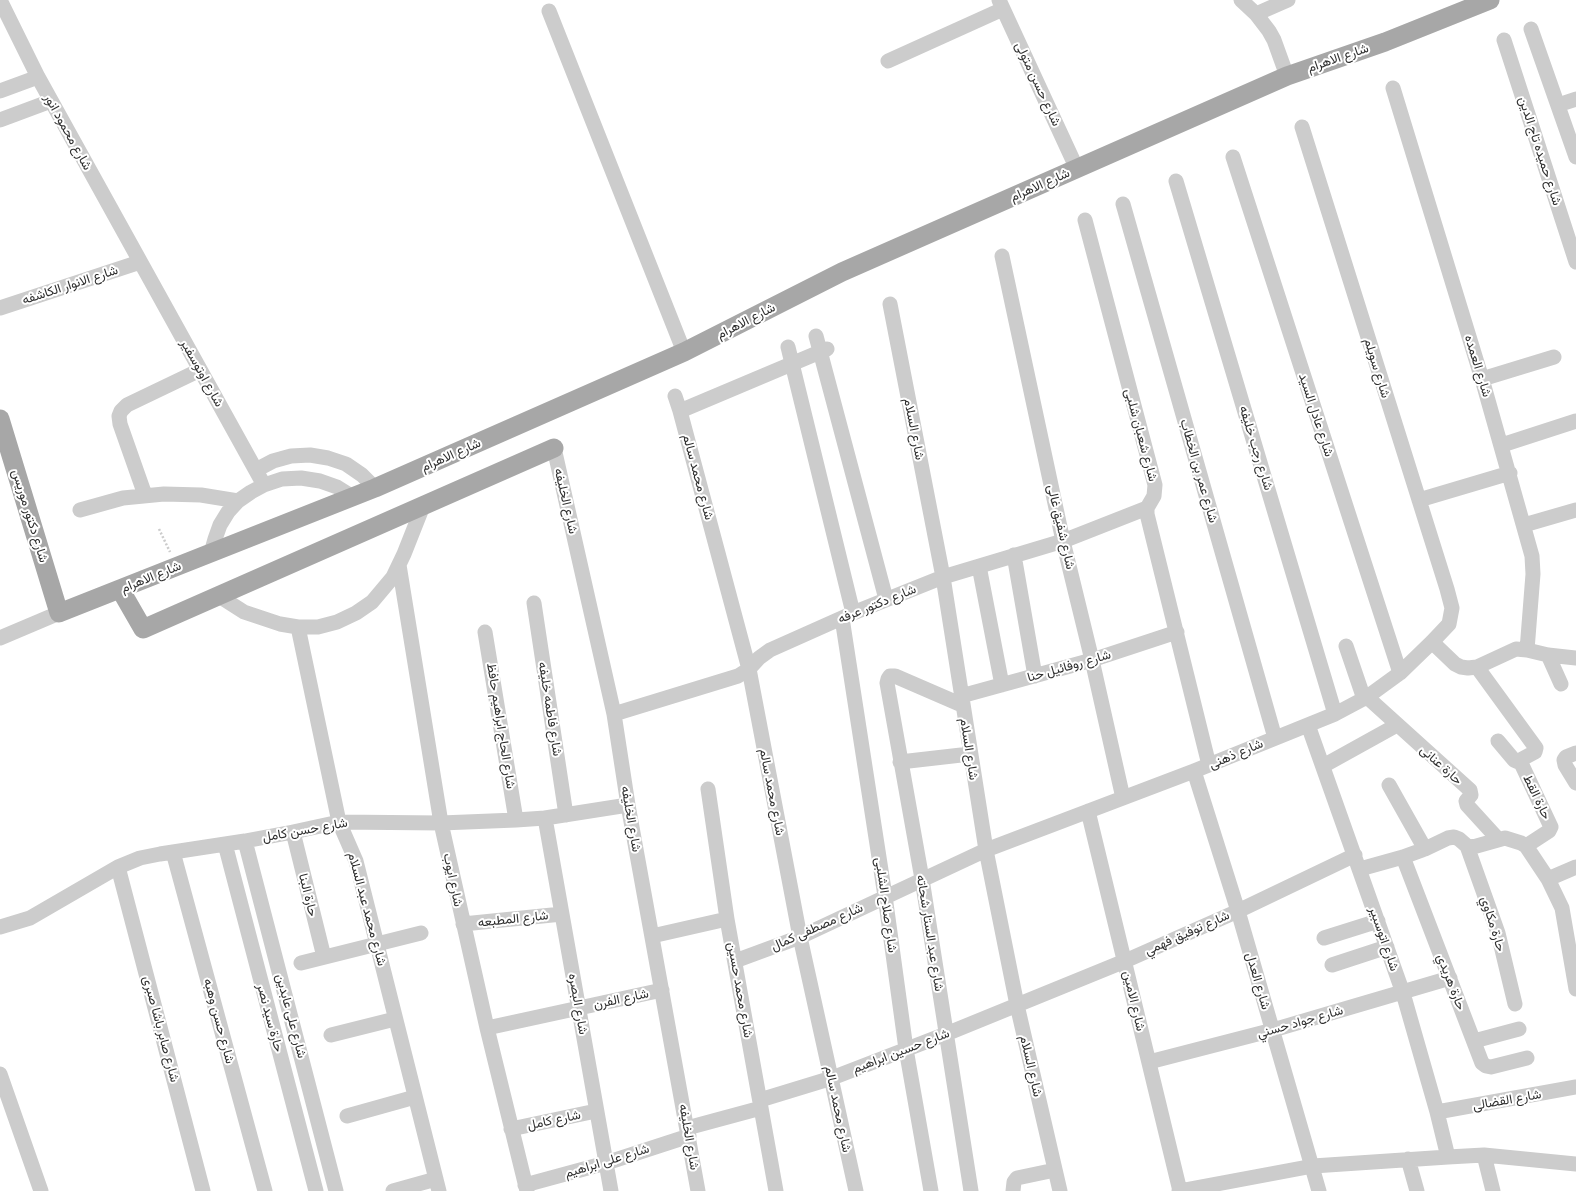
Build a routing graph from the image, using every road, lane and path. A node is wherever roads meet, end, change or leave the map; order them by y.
1 (0, 0) edge
2 (1241, 0) edge
3 (1288, 0) edge
4 (1490, 0) edge
5 (1001, 4) edge
6 (548, 11) dead end
7 (1256, 14) junction
8 (1532, 29) dead end
9 (1504, 40) dead end
10 (888, 61) dead end
11 (1287, 76) junction
12 (38, 77) junction
13 (1393, 88) dead end
14 (0, 91) edge
15 (1576, 99) edge
16 (51, 101) junction
17 (1558, 105) junction
18 (0, 120) edge
19 (1302, 127) dead end
20 (1233, 157) dead end
21 (1576, 157) edge
22 (1077, 168) junction
23 (1176, 181) dead end
24 (1123, 204) dead end
25 (1085, 220) dead end
26 (1002, 256) dead end
27 (140, 262) junction
28 (1576, 262) edge
29 (890, 304) dead end
30 (0, 308) edge
31 (816, 336) dead end
32 (788, 347) dead end
33 (824, 350) junction
34 (684, 352) junction
35 (1554, 357) dead end
36 (793, 362) junction
37 (200, 370) junction
38 (1482, 379) junction
39 (675, 396) dead end
40 (680, 411) junction
41 (0, 419) edge
42 (1576, 421) edge
43 (4, 445) edge
44 (1502, 445) junction
45 (554, 448) joint
46 (256, 470) junction
47 (1510, 473) junction
48 (264, 485) junction
49 (375, 488) junction
50 (145, 495) junction
51 (353, 497) junction
52 (1419, 500) junction
53 (238, 501) junction
54 (423, 506) junction
55 (1147, 508) junction
56 (80, 510) dead end
57 (1576, 510) edge
58 (1524, 525) junction
59 (159, 529) dead end
60 (1064, 541) junction
61 (211, 553) junction
62 (1014, 555) junction
63 (399, 565) junction
64 (177, 566) junction
65 (979, 566) junction
66 (942, 577) junction
67 (120, 589) junction
68 (219, 596) junction
69 (886, 600) junction
70 (534, 603) dead end
71 (1452, 608) joint
72 (59, 614) junction
73 (848, 615) junction
74 (298, 627) junction
75 (486, 632) dead end
76 (1177, 632) junction
77 (0, 638) edge
78 (1432, 642) junction
79 (1346, 646) dead end
80 (1527, 650) junction
81 (1548, 655) junction
82 (1576, 658) edge
83 (1092, 660) junction
84 (1477, 667) junction
85 (749, 669) junction
86 (1400, 673) junction
87 (1035, 676) junction
88 (1561, 684) dead end
89 (1002, 685) junction
90 (1365, 698) junction
91 (962, 701) junction
92 (614, 714) junction
93 (1335, 714) junction
94 (1308, 725) junction
95 (1397, 725) junction
96 (1275, 738) junction
97 (1498, 741) dead end
98 (1576, 753) edge
99 (970, 754) junction
100 (900, 762) junction
101 (1520, 763) junction
102 (1210, 765) junction
103 (1323, 766) junction
104 (1194, 771) junction
105 (1576, 783) edge
106 (1389, 785) dead end
107 (708, 789) dead end
108 (1123, 798) junction
109 (628, 805) junction
110 (1088, 811) junction
111 (566, 815) junction
112 (545, 818) junction
113 (516, 820) junction
114 (339, 822) junction
115 (440, 823) junction
116 (292, 832) junction
117 (1498, 839) junction
118 (245, 841) junction
119 (225, 844) junction
120 (1467, 846) junction
121 (1526, 846) junction
122 (1425, 849) junction
123 (986, 850) junction
124 (173, 852) junction
125 (1403, 857) junction
126 (1357, 862) junction
127 (118, 867) junction
128 (1576, 867) edge
129 (922, 879) junction
130 (1548, 879) junction
131 (885, 896) junction
132 (1238, 911) junction
133 (562, 914) junction
134 (727, 918) junction
135 (1378, 921) junction
136 (463, 924) junction
137 (0, 927) edge
138 (421, 932) dead end
139 (652, 936) junction
140 (800, 936) junction
141 (1324, 938) dead end
142 (377, 944) junction
143 (1387, 947) junction
144 (324, 957) junction
145 (735, 961) junction
146 (1125, 961) junction
147 (301, 963) dead end
148 (1332, 965) dead end
149 (1450, 978) junction
150 (1575, 981) edge
151 (662, 990) junction
152 (1403, 993) junction
153 (1515, 1004) dead end
154 (1017, 1005) junction
155 (579, 1008) junction
156 (395, 1019) junction
157 (487, 1028) junction
158 (1519, 1029) dead end
159 (1273, 1030) junction
160 (946, 1034) junction
161 (331, 1035) dead end
162 (1474, 1041) junction
163 (906, 1049) junction
164 (1527, 1058) dead end
165 (1149, 1062) junction
166 (832, 1078) junction
167 (2, 1083) edge
168 (1576, 1087) edge
169 (415, 1097) junction
170 (760, 1104) junction
171 (596, 1111) junction
172 (1437, 1112) junction
173 (347, 1116) dead end
174 (511, 1130) junction
175 (688, 1132) junction
176 (1484, 1155) junction
177 (1448, 1156) junction
178 (1408, 1159) junction
179 (606, 1163) junction
180 (1576, 1164) edge
181 (1313, 1166) junction
182 (1055, 1170) junction
183 (438, 1185) edge
184 (526, 1188) edge
185 (40, 1191) edge
186 (203, 1191) edge
187 (265, 1191) edge
188 (316, 1191) edge
189 (336, 1191) edge
190 (393, 1191) edge
191 (611, 1191) edge
192 (698, 1191) edge
193 (776, 1191) edge
194 (856, 1191) edge
195 (931, 1191) edge
196 (971, 1191) edge
197 (1013, 1191) edge
198 (1060, 1191) edge
199 (1179, 1191) edge
200 (1320, 1191) edge
201 (1417, 1191) edge
202 (1493, 1191) edge

1 - 12 street, شارع محمود انور
2 - 7 street
3 - 7 street
4 - 11 main road, شارع الاهرام
5 - 10 street
5 - 22 street, شارع حسن متولى
6 - 34 street
7 - 11 street
8 - 17 street
9 - 28 street, شارع حميده تاج الدين
11 - 22 main road, شارع الاهرام
12 - 14 street
12 - 16 street, شارع محمود انور
13 - 38 street, شارع العمده
15 - 17 street
16 - 18 street
16 - 27 street, شارع محمود انور
17 - 21 street
19 - 52 street, شارع سويلم
20 - 86 street, شارع عادل السيد
22 - 34 main road, شارع الاهرام
23 - 93 street, شارع رجب خليفه
24 - 96 street, شارع عمر بن الخطاب
25 - 55 street, شارع شعبان شلبى
26 - 60 street, شارع شفيق غالى
27 - 30 street, شارع الانوار الكاشفه
27 - 37 street, شارع اوتوسفير
29 - 66 street, شارع السلام
31 - 33 street
32 - 36 street, شارع صلاح الشلبى
33 - 36 street
33 - 69 street
34 - 49 main road, شارع الاهرام
35 - 38 street
36 - 40 street
36 - 73 street, شارع صلاح الشلبى
37 - 46 street, شارع اوتوسفير
37 - 50 street
38 - 44 street, شارع العمده
39 - 40 street, شارع محمد سالم
40 - 85 street, شارع محمد سالم
41 - 43 main road, شارع دكتور موريس
42 - 44 street
43 - 72 main road, شارع دكتور موريس
44 - 47 street, شارع العمده
45 - 54 main road
45 - 92 street, شارع الخليفه
46 - 48 street, شارع اوتوسفير
46 - 49 street
47 - 52 street
47 - 58 street, شارع العمده
48 - 51 street
48 - 53 street
49 - 51 main road, شارع الاهرام
50 - 53 street
50 - 56 street
51 - 61 main road, شارع الاهرام
52 - 71 street, شارع سويلم
53 - 61 street
54 - 63 street
54 - 68 main road
55 - 60 street, شارع دكتور عرفه
55 - 76 street
57 - 58 street
58 - 80 street, شارع العمده
59 - 64 path
60 - 62 street, شارع دكتور عرفه
60 - 83 street, شارع شفيق غالى
61 - 64 main road, شارع الاهرام
62 - 65 street, شارع دكتور عرفه
62 - 87 street
63 - 74 street
63 - 115 street, شارع ايوب
64 - 67 main road, شارع الاهرام
65 - 66 street, شارع دكتور عرفه
65 - 89 street
66 - 69 street, شارع دكتور عرفه
66 - 91 street, شارع السلام
67 - 68 main road
67 - 72 main road, شارع الاهرام
68 - 74 street
69 - 73 street, شارع دكتور عرفه
70 - 111 street, شارع فاطمه خليفه
71 - 78 street, شارع ذهنى
72 - 77 street, شارع الاهرام
73 - 85 street, شارع دكتور عرفه
73 - 131 street, شارع صلاح الشلبى
74 - 114 street, شارع محمد عبد السلام
75 - 113 street, شارع الحاج ابراهيم حافظ
76 - 83 street, شارع روفائيل حنا
76 - 102 street
78 - 84 street
78 - 86 street, شارع ذهنى
79 - 90 street
80 - 81 street
80 - 84 street
81 - 82 street
81 - 88 street
83 - 87 street, شارع روفائيل حنا
83 - 108 street, شارع شفيق غالى
84 - 101 street, حارة القط
85 - 92 street, شارع دكتور عرفه
85 - 140 street, شارع محمد سالم
86 - 90 street, شارع ذهنى
87 - 89 street, شارع روفائيل حنا
89 - 91 street, شارع روفائيل حنا
90 - 93 street, شارع ذهنى
90 - 95 street, حارة عنانى
91 - 99 street, شارع السلام
91 - 100 street, شارع عبد الستار شحاته
92 - 109 street, شارع الخليفه
93 - 94 street, شارع ذهنى
94 - 96 street, شارع ذهنى
94 - 103 street, شارع اتوسبير
95 - 103 street
95 - 117 street, حارة عنانى
96 - 102 street, شارع ذهنى
97 - 101 street
98 - 105 street
99 - 100 street
99 - 123 street, شارع السلام
100 - 129 street, شارع عبد الستار شحاته
101 - 121 street, حارة القط
102 - 104 street, شارع ذهنى
103 - 126 street, شارع اتوسبير
104 - 108 street, شارع ذهنى
104 - 132 street, شارع العدل
106 - 122 street
107 - 134 street, شارع محمد حسين
108 - 110 street, شارع ذهنى
109 - 111 street, شارع حسن كامل
109 - 139 street, شارع الخليفه
110 - 123 street, شارع ذهنى
110 - 146 street, شارع الامين
111 - 112 street, شارع حسن كامل
112 - 113 street, شارع حسن كامل
112 - 133 street, شارع البصره
113 - 115 street, شارع حسن كامل
114 - 115 street, شارع حسن كامل
114 - 116 street, شارع حسن كامل
114 - 142 street, شارع محمد عبد السلام
115 - 136 street, شارع ايوب
116 - 118 street, شارع حسن كامل
116 - 144 street, حارة البنا
117 - 120 street
117 - 121 street
118 - 119 street, شارع حسن كامل
118 - 189 street, شارع على عابدين
119 - 124 street, شارع حسن كامل
119 - 188 street, حارة سيد نصر
120 - 122 street, شارع توفيق فهمي
120 - 153 street, حارة مكاوي
121 - 130 street
122 - 125 street, شارع توفيق فهمي
123 - 129 street, شارع مصطفى كمال
123 - 154 street, شارع السلام
124 - 127 street, شارع حسن كامل
124 - 187 street, شارع حسن وهبه
125 - 126 street, شارع توفيق فهمي
125 - 149 street, حارة هريدي
126 - 132 street, شارع توفيق فهمي
126 - 135 street, شارع اتوسبير
127 - 137 street, شارع حسن كامل
127 - 186 street, شارع صابر باشا صبرى
128 - 130 street
129 - 131 street, شارع مصطفى كمال
129 - 160 street, شارع عبد الستار شحاته
130 - 150 street
131 - 140 street, شارع مصطفى كمال
131 - 163 street, شارع صلاح الشلبى
132 - 146 street, شارع توفيق فهمي
132 - 159 street, شارع العدل
133 - 136 street, شارع المطبعه
133 - 155 street, شارع البصره
134 - 139 street
134 - 145 street, شارع محمد حسين
135 - 141 street
135 - 143 street, شارع اتوسبير
136 - 157 street, شارع ايوب
138 - 142 street
139 - 151 street, شارع الخليفه
140 - 145 street, شارع مصطفى كمال
140 - 166 street, شارع محمد سالم
142 - 144 street
142 - 156 street, شارع محمد عبد السلام
143 - 148 street
143 - 152 street, شارع اتوسبير
144 - 147 street
145 - 170 street, شارع محمد حسين
146 - 154 street, شارع توفيق فهمي
146 - 165 street, شارع الامين
149 - 152 street, شارع جواد حسني
149 - 162 street, حارة هريدي
151 - 155 street, شارع الفرن
151 - 175 street, شارع الخليفه
152 - 159 street, شارع جواد حسني
152 - 172 street, شارع اتوسبير
154 - 160 street, شارع حسين ابراهيم
154 - 182 street, شارع السلام
155 - 157 street, شارع الفرن
155 - 171 street, شارع البصره
156 - 161 street
156 - 169 street, شارع محمد عبد السلام
157 - 174 street, شارع ايوب
158 - 162 street
159 - 165 street, شارع جواد حسني
159 - 181 street, شارع العدل
160 - 163 street, شارع حسين ابراهيم
160 - 196 street, شارع عبد الستار شحاته
162 - 164 street, حارة هريدي
163 - 166 street, شارع حسين ابراهيم
163 - 195 street, شارع صلاح الشلبى
165 - 199 street, شارع الامين
166 - 170 street, شارع حسين ابراهيم
166 - 194 street, شارع محمد سالم
167 - 185 street
168 - 172 street, شارع القضالى
169 - 173 street
169 - 183 street, شارع محمد عبد السلام
170 - 175 street, شارع حسين ابراهيم
170 - 193 street, شارع محمد حسين
171 - 174 street, شارع كامل
171 - 179 street, شارع البصره
172 - 177 street, شارع اتوسبير
174 - 184 street, شارع ايوب
175 - 179 street, شارع على ابراهيم
175 - 192 street, شارع الخليفه
176 - 177 street
176 - 180 street
176 - 202 street
177 - 178 street
178 - 181 street
178 - 201 street
179 - 184 street, شارع على ابراهيم
179 - 191 street, شارع البصره
181 - 199 street
181 - 200 street, شارع العدل
182 - 197 street
182 - 198 street, شارع السلام
183 - 190 street

